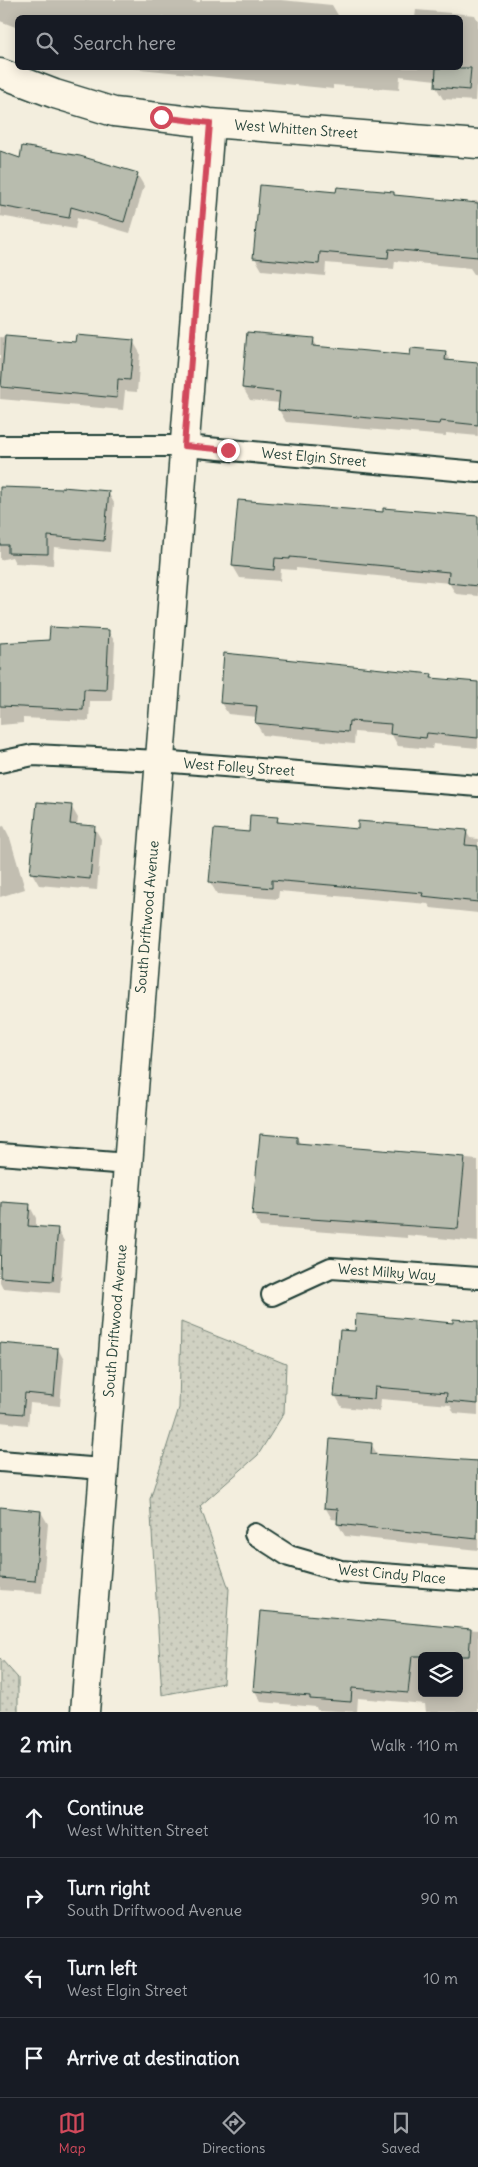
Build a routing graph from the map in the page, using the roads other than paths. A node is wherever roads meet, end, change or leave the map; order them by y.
1 (0, 73) edge
2 (210, 123) junction
3 (478, 144) edge
4 (0, 446) edge
5 (184, 446) junction
6 (478, 472) edge
7 (159, 761) junction
8 (0, 762) edge
9 (478, 786) edge
10 (0, 1154) edge
11 (128, 1164) junction
12 (478, 1278) edge
13 (272, 1295) dead end
14 (0, 1461) edge
15 (103, 1469) junction
16 (255, 1534) dead end
17 (478, 1581) edge
18 (85, 1712) edge

1 - 2 street, West Whitten Street
2 - 3 street, West Whitten Street
2 - 5 street, South Driftwood Avenue
4 - 5 street, West Elgin Street
5 - 6 street, West Elgin Street
5 - 7 street, South Driftwood Avenue
7 - 8 street, West Folley Street
7 - 9 street, West Folley Street
7 - 11 street, South Driftwood Avenue
10 - 11 street
11 - 15 street, South Driftwood Avenue
12 - 13 street, West Milky Way
14 - 15 street
15 - 18 street, South Driftwood Avenue
16 - 17 street, West Cindy Place

